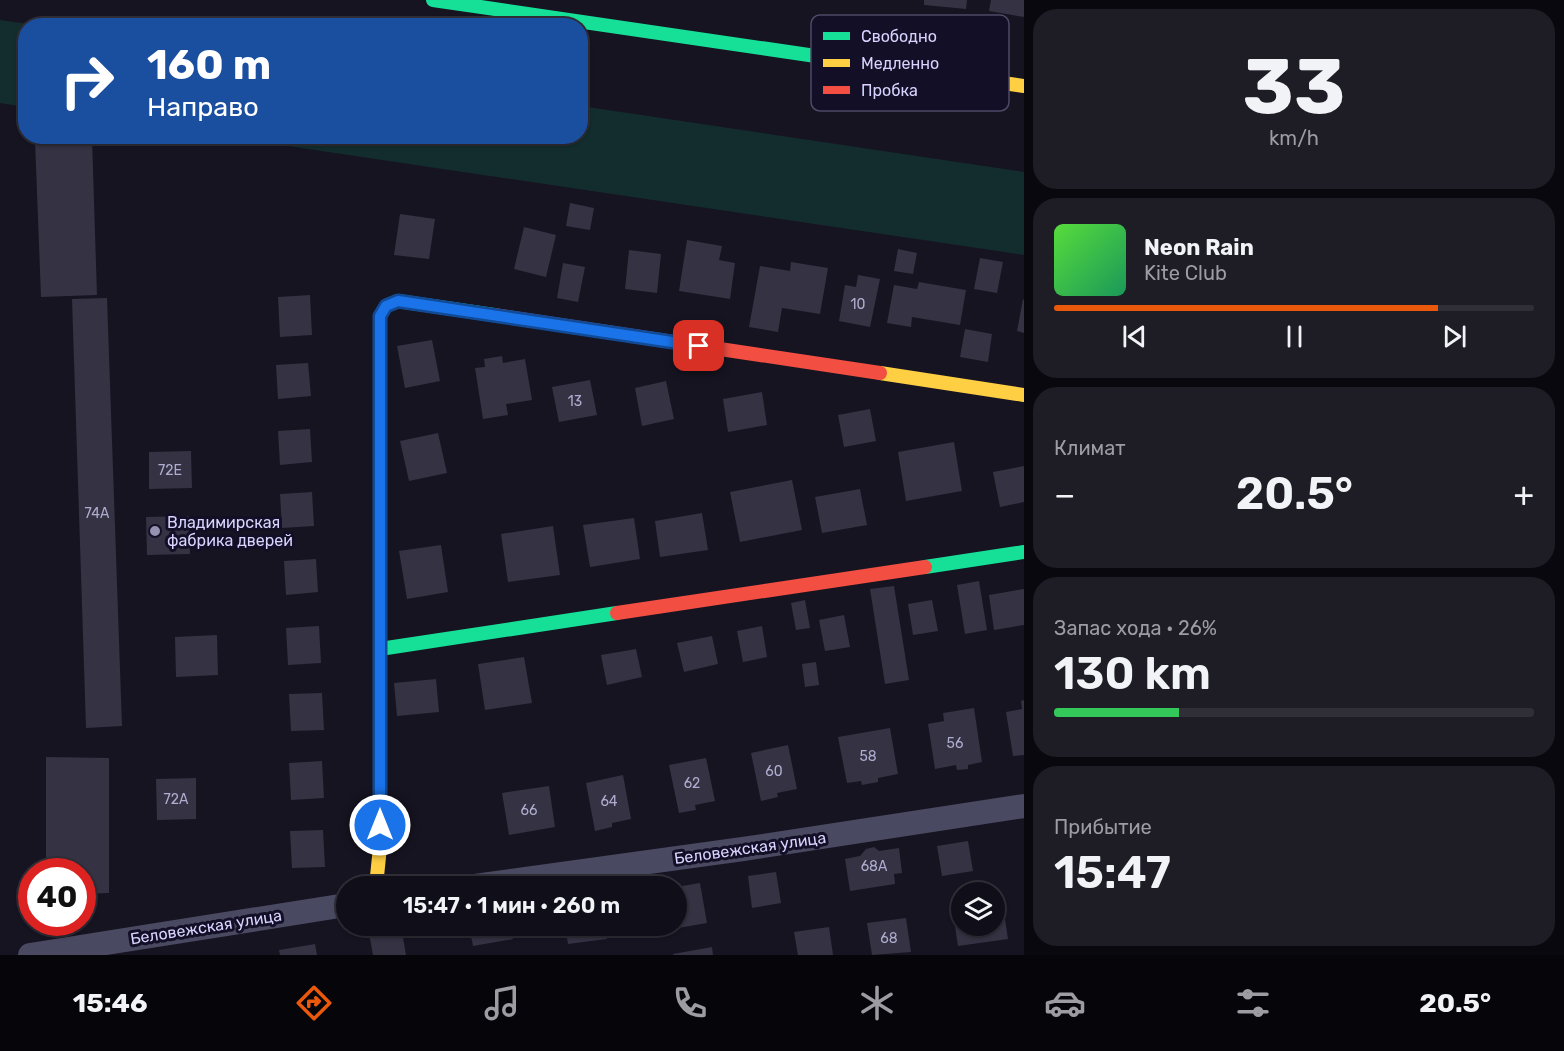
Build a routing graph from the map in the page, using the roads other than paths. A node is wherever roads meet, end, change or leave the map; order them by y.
1 (432, 0) edge
2 (556, 18) edge
3 (588, 23) edge
4 (811, 55) edge
5 (1009, 84) edge
6 (1024, 86) edge
7 (1024, 395) edge
8 (1024, 552) edge
9 (380, 649) junction
10 (1024, 806) edge
11 (377, 876) edge
12 (547, 876) edge
13 (336, 907) edge
14 (30, 955) edge

1 - 2 street
3 - 4 street
5 - 6 street
7 - 9 street
8 - 9 street
9 - 11 street
10 - 12 street, Беловежская улица
13 - 14 street, Беловежская улица

